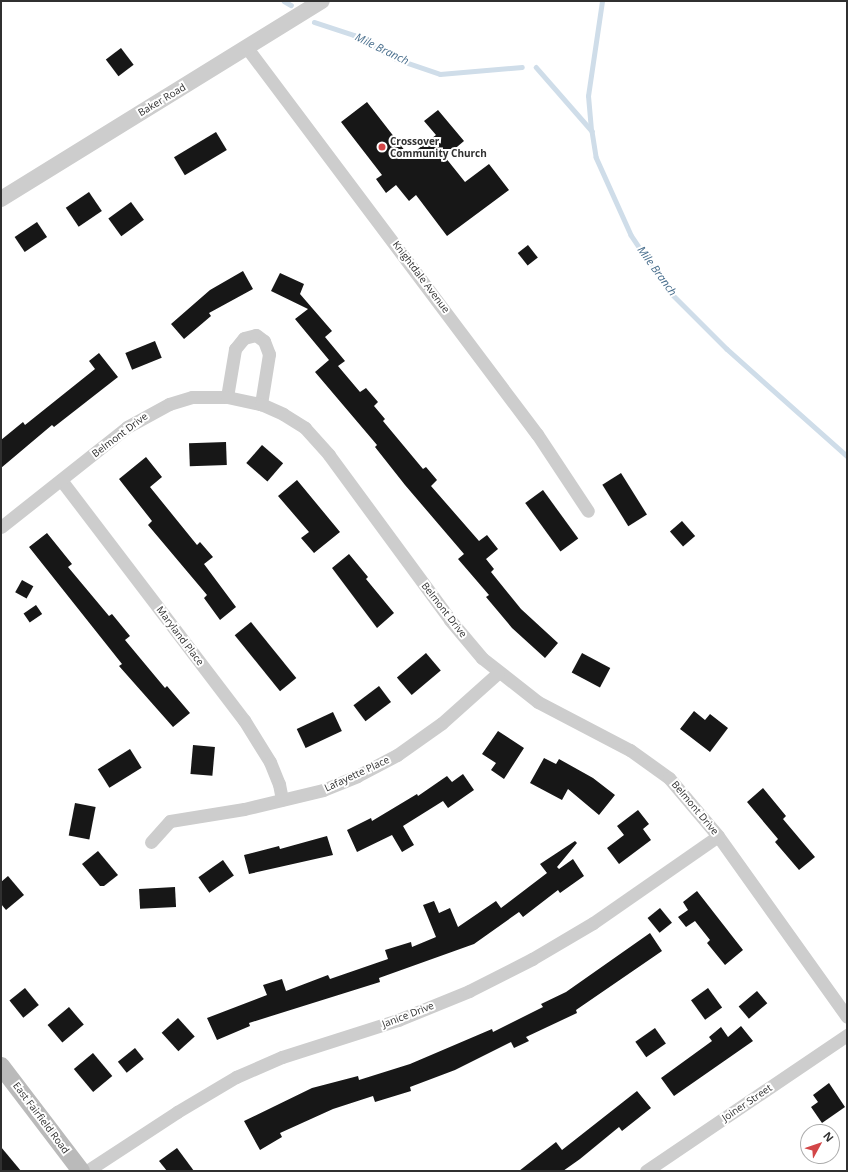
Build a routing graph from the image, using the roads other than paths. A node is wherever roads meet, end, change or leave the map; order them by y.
1 (322, 1) edge
2 (247, 48) junction
3 (1, 198) edge
4 (227, 397) junction
5 (261, 404) junction
6 (61, 480) junction
7 (588, 511) dead end
8 (1, 527) edge
9 (498, 673) junction
10 (282, 800) junction
11 (718, 836) junction
12 (151, 842) dead end
13 (847, 1017) edge
14 (847, 1035) edge
15 (2, 1071) edge
16 (81, 1171) edge
17 (87, 1171) edge
18 (646, 1171) edge

1 - 2 street, Baker Road
2 - 3 street, Baker Road
2 - 7 street, Knightdale Avenue
4 - 5 street, Belmont Drive
4 - 5 street
4 - 6 street, Belmont Drive
5 - 9 street, Belmont Drive
6 - 8 street, Belmont Drive
6 - 10 street, Maryland Place
9 - 10 street, Lafayette Place
9 - 11 street, Belmont Drive
10 - 12 street, Lafayette Place
11 - 13 street, Belmont Drive
11 - 17 street, Janice Drive
14 - 18 street, Joiner Street
15 - 16 main road, East Fairfield Road

